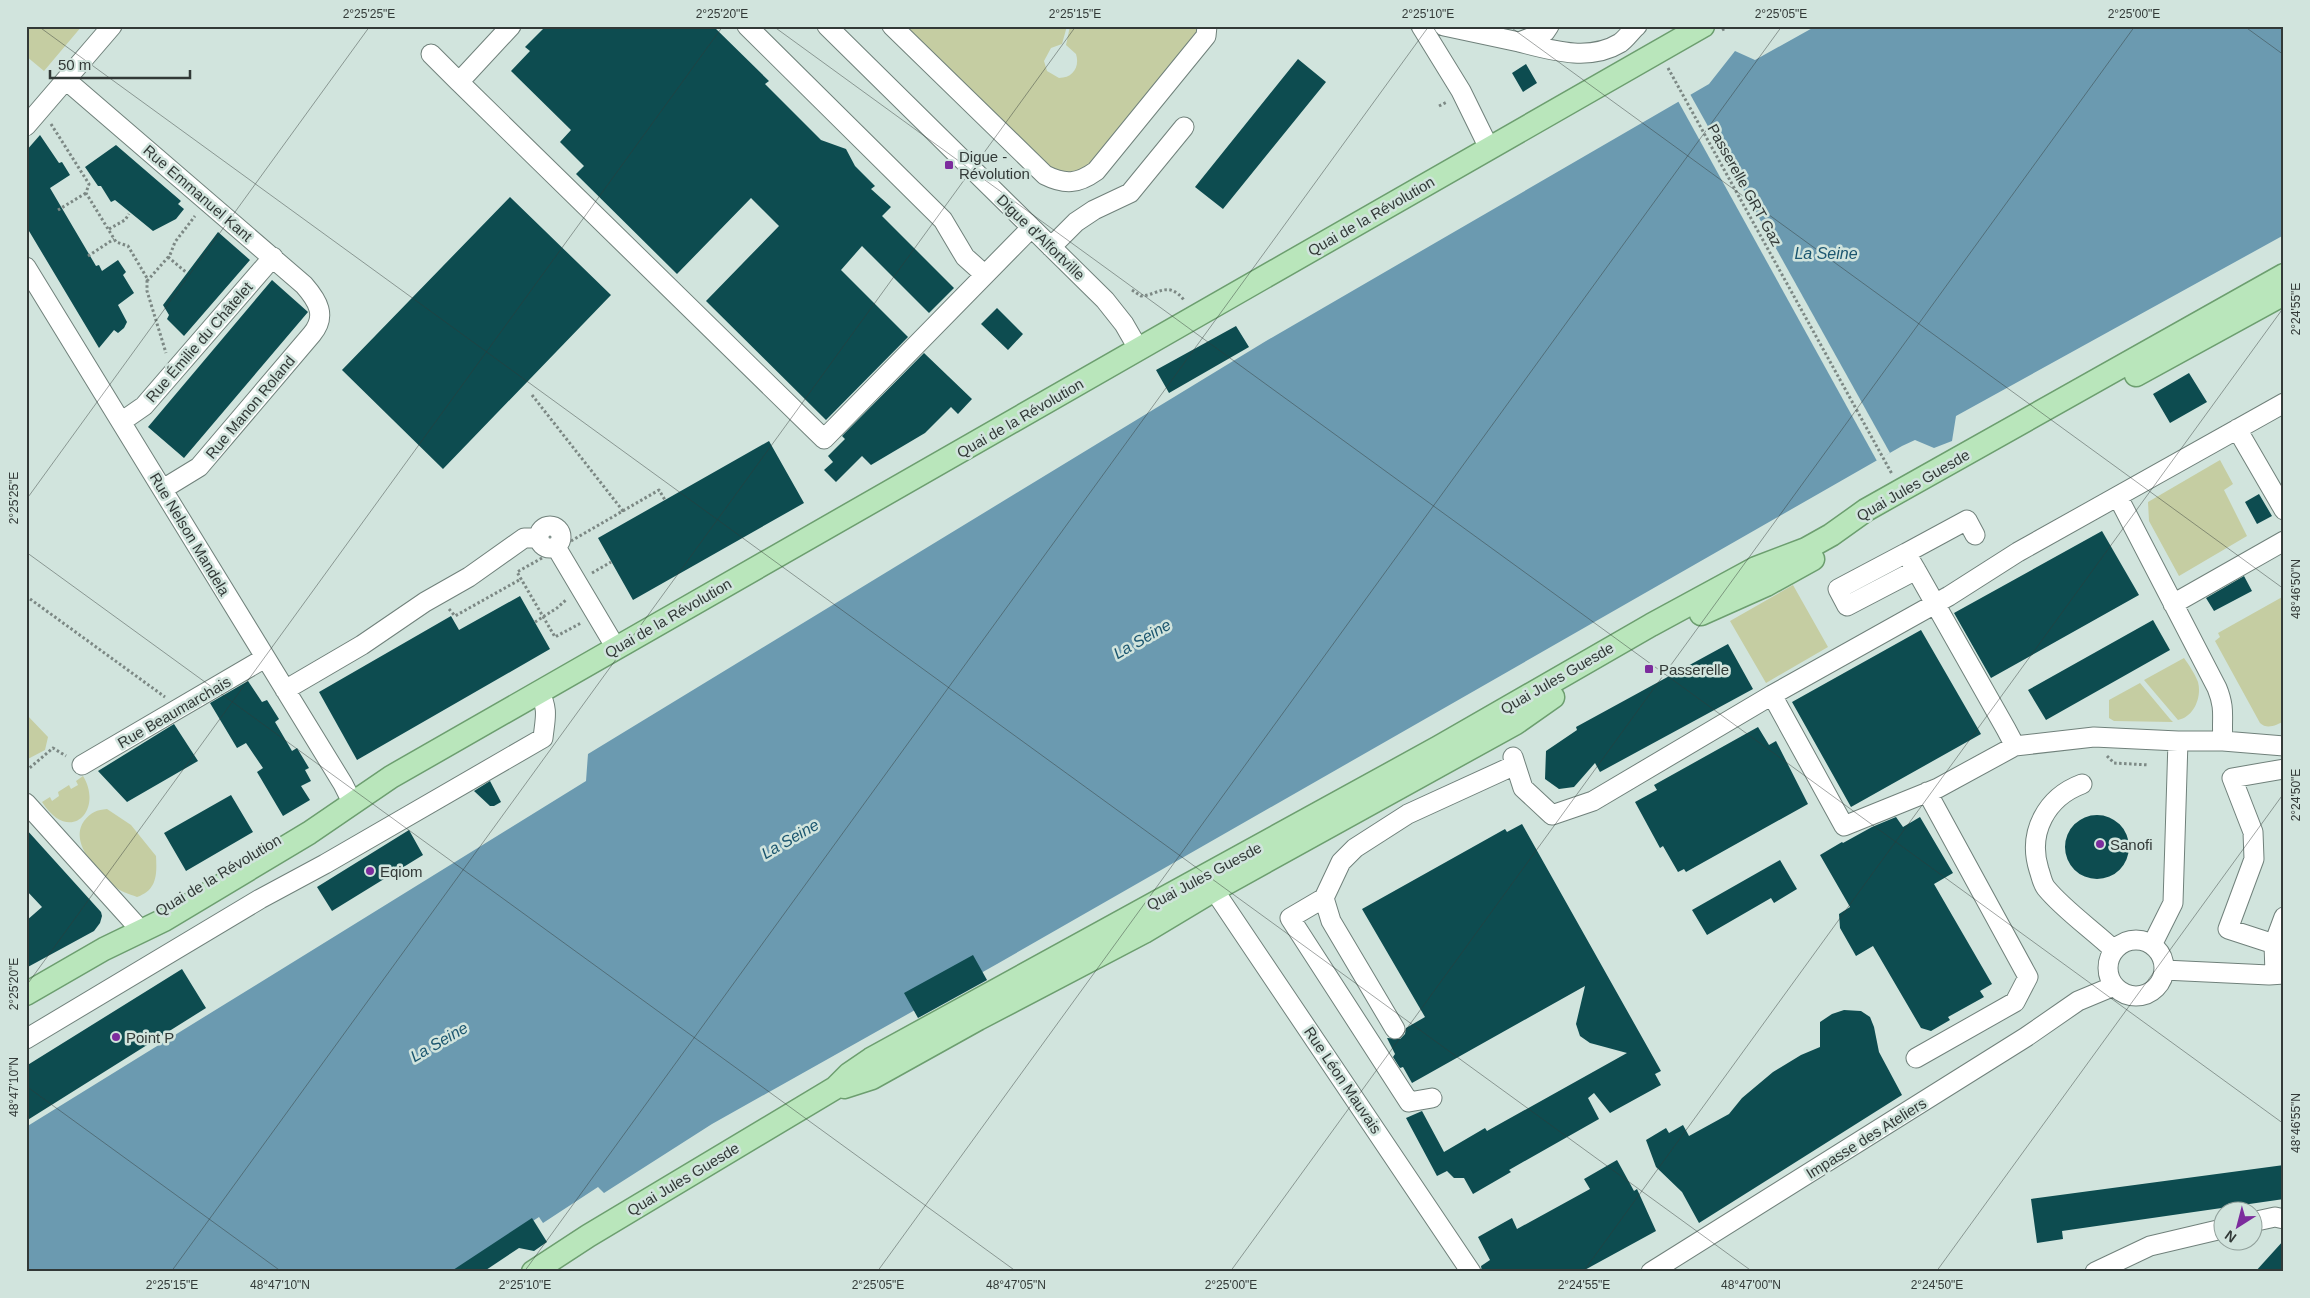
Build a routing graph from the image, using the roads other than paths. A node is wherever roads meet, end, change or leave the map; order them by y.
1 (112, 26) edge
2 (511, 26) edge
3 (747, 26) edge
4 (827, 26) edge
5 (892, 26) edge
6 (1207, 26) edge
7 (1421, 26) edge
8 (1444, 26) edge
9 (1549, 26) edge
10 (1637, 26) edge
11 (1703, 26) edge
12 (1519, 42) junction
13 (431, 54) dead end
14 (66, 80) junction
15 (459, 82) junction
16 (26, 126) edge
17 (1184, 127) dead end
18 (1489, 148) junction
19 (1031, 228) junction
20 (1051, 247) junction
21 (273, 257) junction
22 (26, 267) edge
23 (985, 275) junction
24 (2284, 275) edge
25 (2284, 294) edge
26 (320, 312) joint
27 (1139, 350) junction
28 (2284, 403) edge
29 (121, 422) junction
30 (2238, 429) junction
31 (163, 489) junction
32 (2118, 497) junction
33 (2284, 510) edge
34 (1975, 535) dead end
35 (2284, 541) edge
36 (1906, 553) junction
37 (1916, 570) junction
38 (1935, 604) junction
39 (2173, 604) junction
40 (616, 648) junction
41 (265, 658) junction
42 (285, 690) junction
43 (539, 692) junction
44 (1772, 695) junction
45 (1496, 723) junction
46 (2178, 741) junction
47 (2223, 741) junction
48 (2015, 746) junction
49 (2284, 746) edge
50 (82, 765) road end
51 (2283, 772) edge
52 (2082, 784) dead end
53 (1927, 792) junction
54 (28, 801) edge
55 (346, 807) junction
56 (1210, 882) junction
57 (1324, 898) junction
58 (2284, 917) edge
59 (136, 925) junction
60 (2274, 944) junction
61 (2152, 945) junction
62 (104, 949) junction
63 (2114, 950) junction
64 (2164, 970) junction
65 (2279, 974) edge
66 (2114, 986) junction
67 (26, 994) edge
68 (1395, 1028) dead end
69 (26, 1039) edge
70 (1916, 1058) dead end
71 (1432, 1098) dead end
72 (2284, 1219) edge
73 (2262, 1220) edge
74 (2212, 1231) edge
75 (533, 1272) edge
76 (1471, 1272) edge
77 (1651, 1272) edge
78 (2095, 1272) edge

1 - 14 street
2 - 15 street
3 - 23 street
4 - 19 street, Digue d'Alfortville
5 - 6 street
7 - 18 street
8 - 12 street
9 - 12 street
10 - 12 street
11 - 18 main road, Quai de la Révolution
13 - 15 street
14 - 16 street
14 - 21 street, Rue Emmanuel Kant
15 - 23 street
17 - 20 street
18 - 27 main road, Quai de la Révolution
19 - 20 street, Digue d'Alfortville
19 - 23 street
20 - 27 street, Digue d'Alfortville
21 - 26 street, Rue Emmanuel Kant
21 - 29 street, Rue Émilie du Châtelet
22 - 29 street, Rue Nelson Mandela
24 - 45 main road, Quai Jules Guesde
25 - 45 main road, Quai Jules Guesde
26 - 31 street, Rue Manon Roland
27 - 40 main road, Quai de la Révolution
28 - 30 street
29 - 31 street, Rue Nelson Mandela
30 - 32 street
30 - 33 street
31 - 41 street, Rue Nelson Mandela
32 - 38 street
32 - 39 street
34 - 36 street
35 - 39 street
36 - 37 street
36 - 37 street
37 - 38 street
38 - 44 street
38 - 48 street
39 - 47 street
40 - 42 street
40 - 43 main road, Quai de la Révolution
41 - 42 street, Rue Nelson Mandela
41 - 50 street, Rue Beaumarchais
42 - 55 street, Rue Nelson Mandela
43 - 55 main road, Quai de la Révolution
43 - 69 street
44 - 53 street
44 - 57 street
45 - 56 main road, Quai Jules Guesde
46 - 47 street
46 - 48 street
46 - 61 street
47 - 49 street
48 - 53 street
51 - 60 street
52 - 63 street
53 - 70 street
54 - 59 street
55 - 59 main road, Quai de la Révolution
55 - 62 main road, Quai de la Révolution
56 - 75 main road, Quai Jules Guesde
56 - 76 street, Rue Léon Mauvais
57 - 68 street
57 - 71 street
58 - 60 street
59 - 62 main road, Quai de la Révolution
60 - 65 street
61 - 63 street
61 - 64 street
62 - 67 main road, Quai de la Révolution
63 - 66 street
64 - 65 street
64 - 66 street
66 - 77 street, Impasse des Ateliers
72 - 73 street
74 - 78 street

